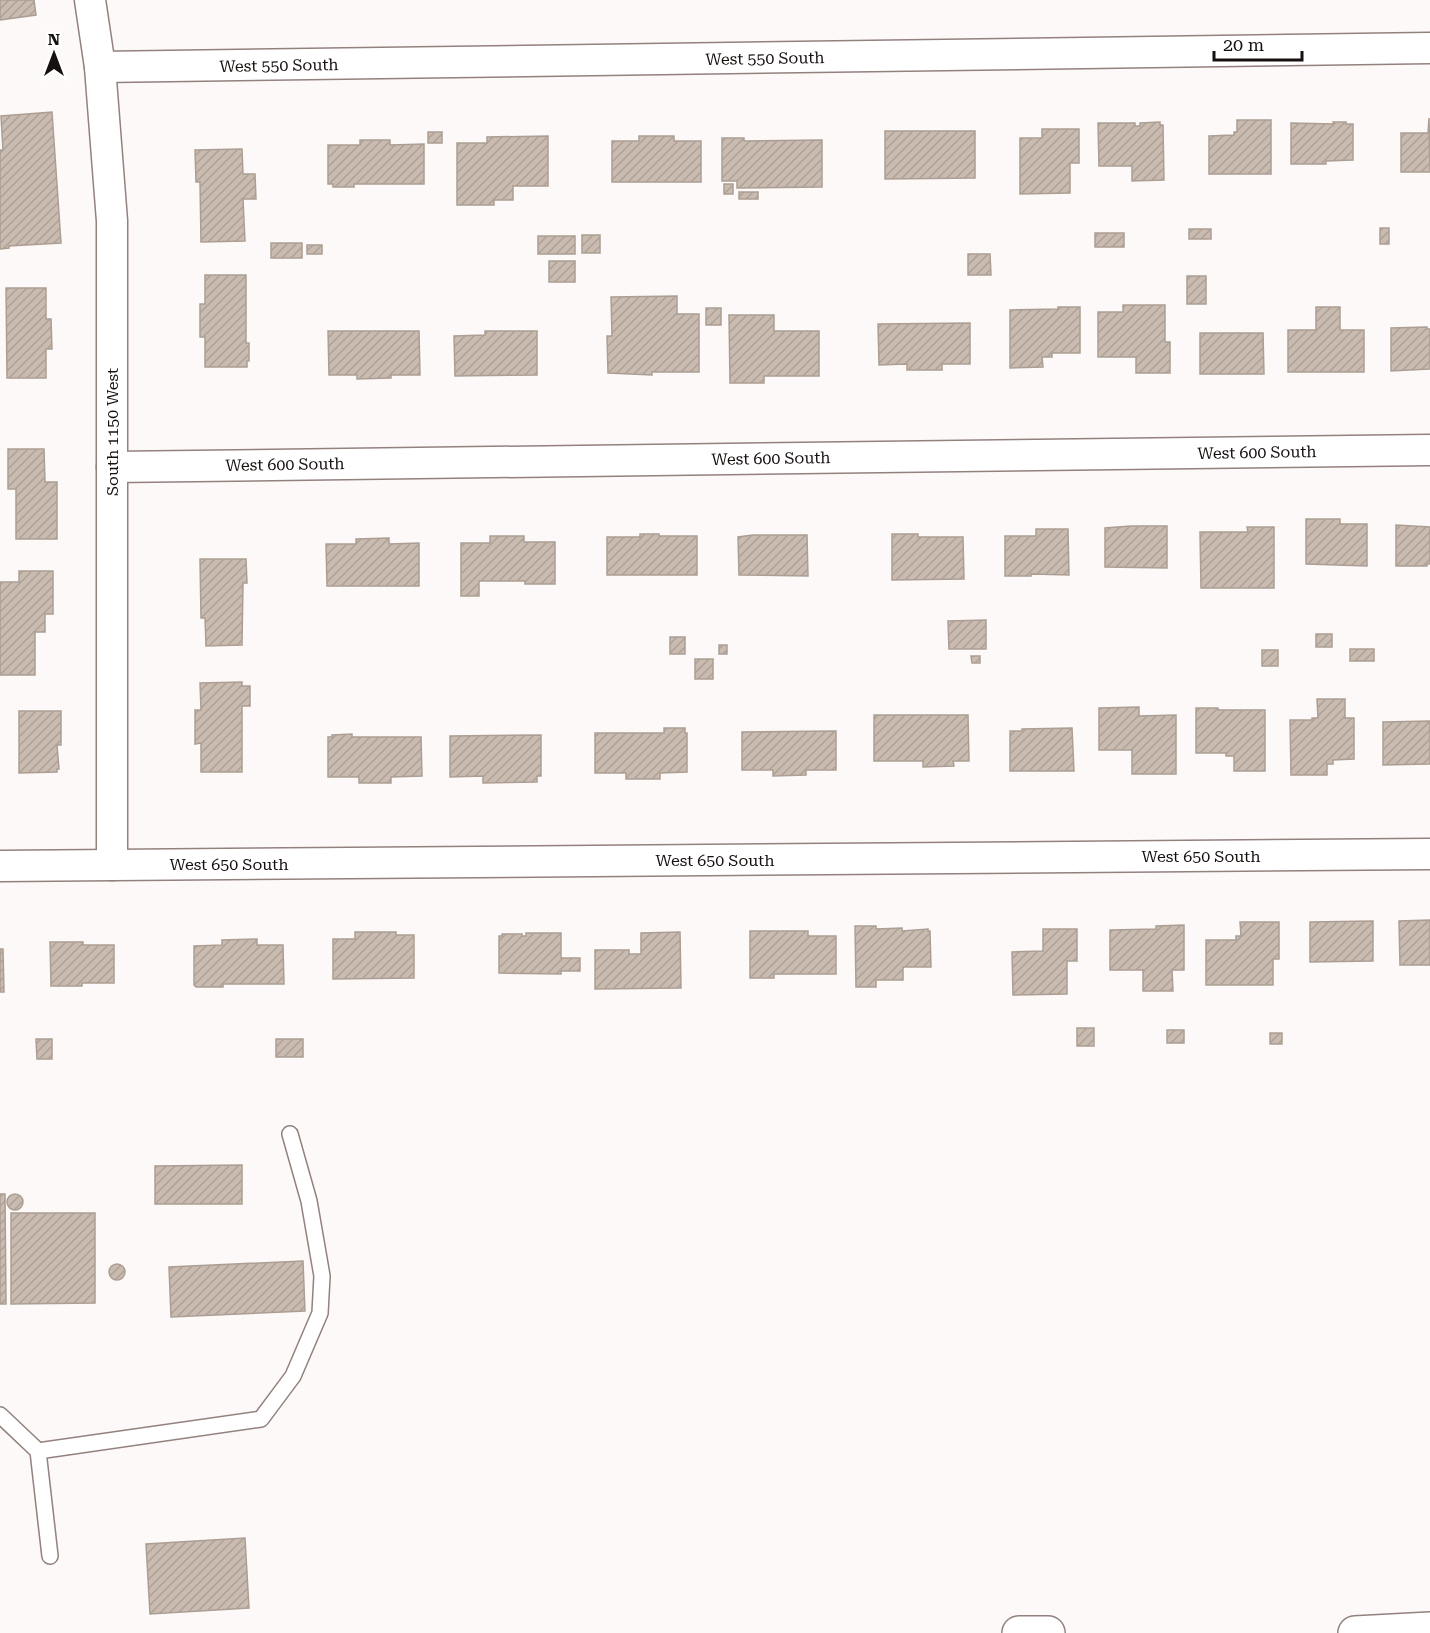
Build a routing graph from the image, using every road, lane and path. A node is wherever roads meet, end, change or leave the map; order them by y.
1 (90, 0) edge
2 (1430, 48) edge
3 (100, 67) junction
4 (1430, 450) edge
5 (112, 467) junction
6 (1430, 854) edge
7 (112, 865) junction
8 (0, 867) edge
9 (290, 1134) dead end
10 (0, 1415) edge
11 (38, 1451) junction
12 (50, 1556) dead end
13 (1430, 1629) edge
14 (1019, 1633) edge
15 (1048, 1633) edge
16 (1355, 1633) edge

1 - 3 street, South 1150 West
2 - 3 street, West 550 South
3 - 5 street, South 1150 West
4 - 5 street, West 600 South
5 - 7 street, South 1150 West
6 - 7 street, West 650 South
7 - 8 street, West 650 South
9 - 11 lane
10 - 11 lane
11 - 12 lane
13 - 16 main road
14 - 15 main road

